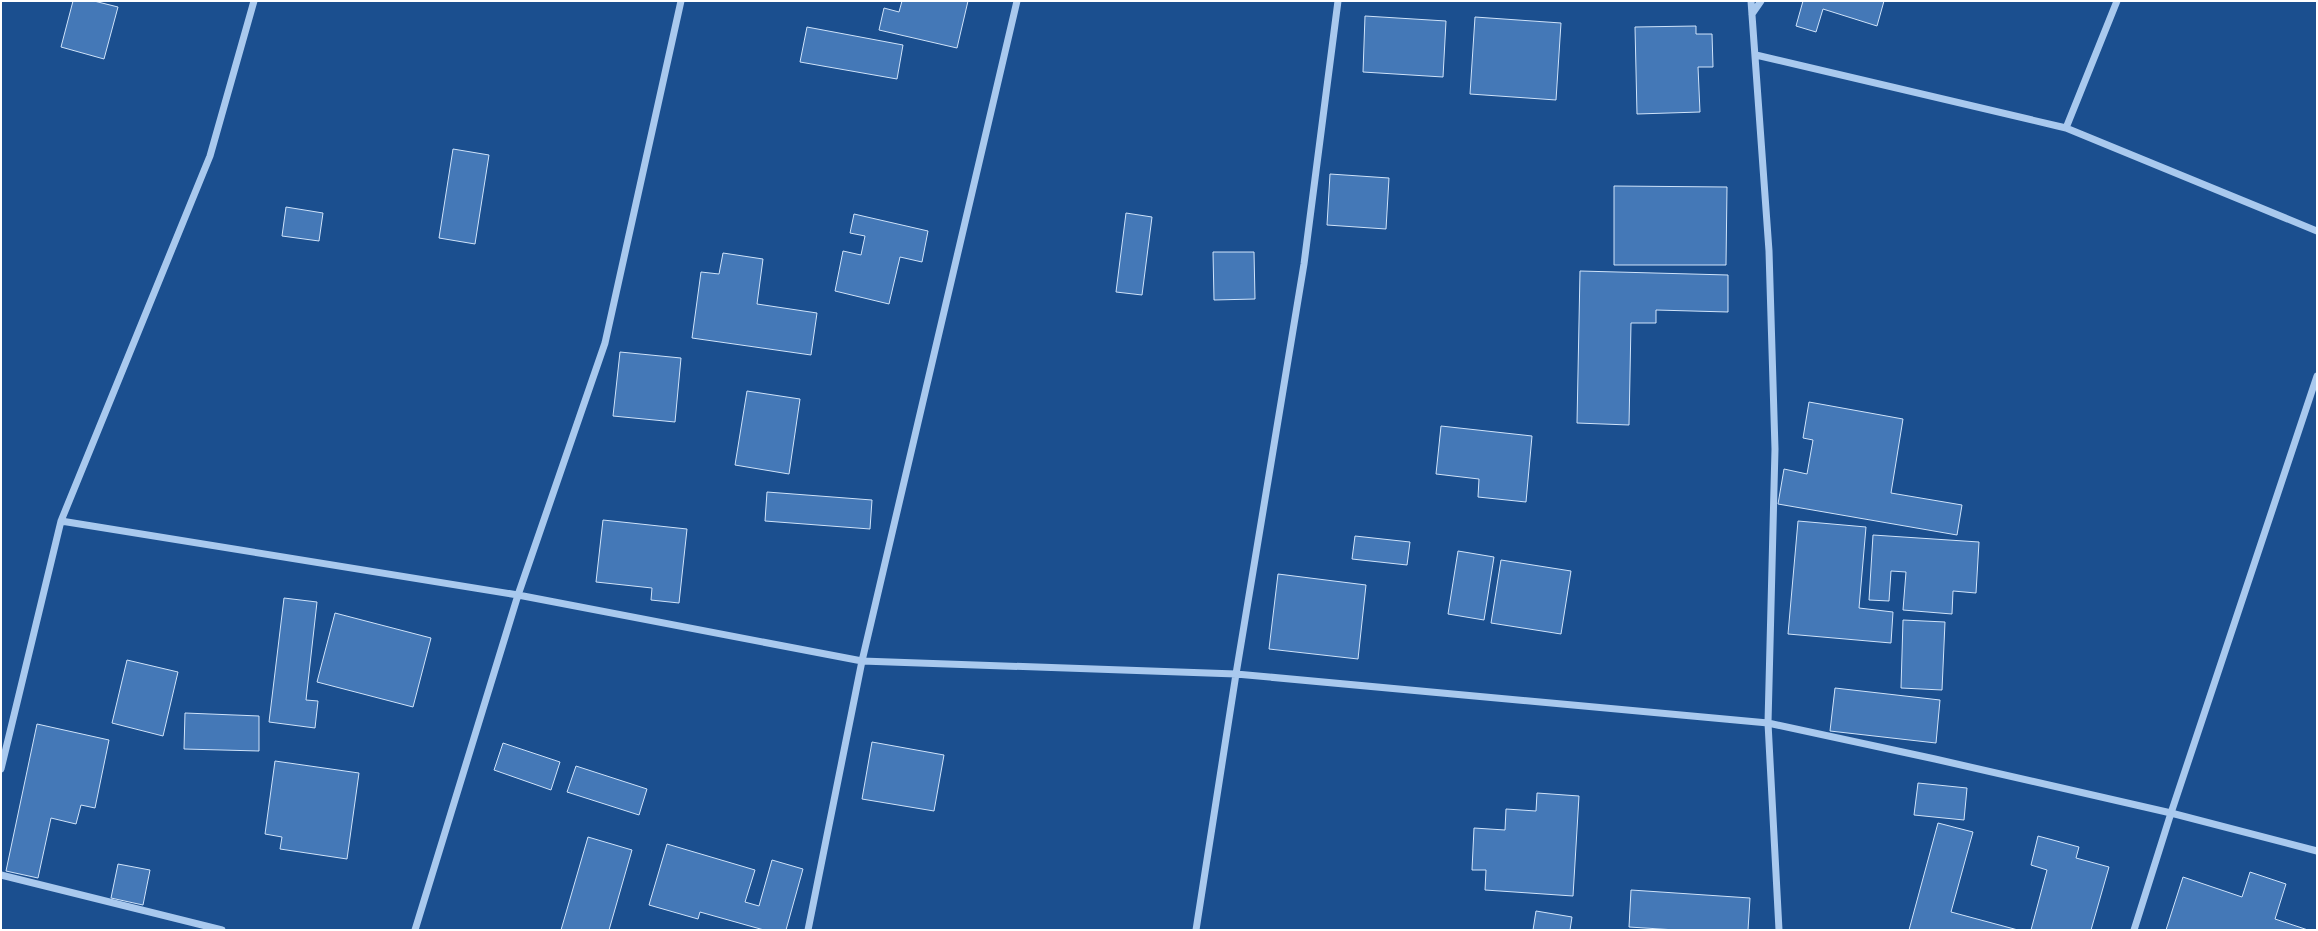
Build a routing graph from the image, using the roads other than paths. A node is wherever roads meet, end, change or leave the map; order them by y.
1 (254, 1) edge
2 (681, 1) edge
3 (1017, 1) edge
4 (1338, 1) edge
5 (1751, 1) edge
6 (1761, 1) edge
7 (2117, 1) edge
8 (1752, 14) junction
9 (1756, 55) junction
10 (2066, 128) junction
11 (2317, 231) edge
12 (2317, 376) edge
13 (61, 521) junction
14 (518, 596) junction
15 (862, 661) junction
16 (1236, 674) junction
17 (1768, 723) junction
18 (1, 769) edge
19 (2171, 813) junction
20 (2317, 851) edge
21 (1, 875) edge
22 (222, 930) edge
23 (416, 930) edge
24 (808, 930) edge
25 (1196, 930) edge
26 (1779, 930) edge
27 (2134, 930) edge

1 - 13 street
2 - 14 street
3 - 15 street
4 - 16 street
5 - 8 street
6 - 8 street
7 - 10 street
8 - 9 street
9 - 10 street
9 - 17 street
10 - 11 street
12 - 19 street
13 - 14 street
13 - 18 street
14 - 15 street
14 - 23 street
15 - 16 street
15 - 24 street
16 - 17 street
16 - 25 street
17 - 19 street
17 - 26 street
19 - 20 street
19 - 27 street
21 - 22 street

